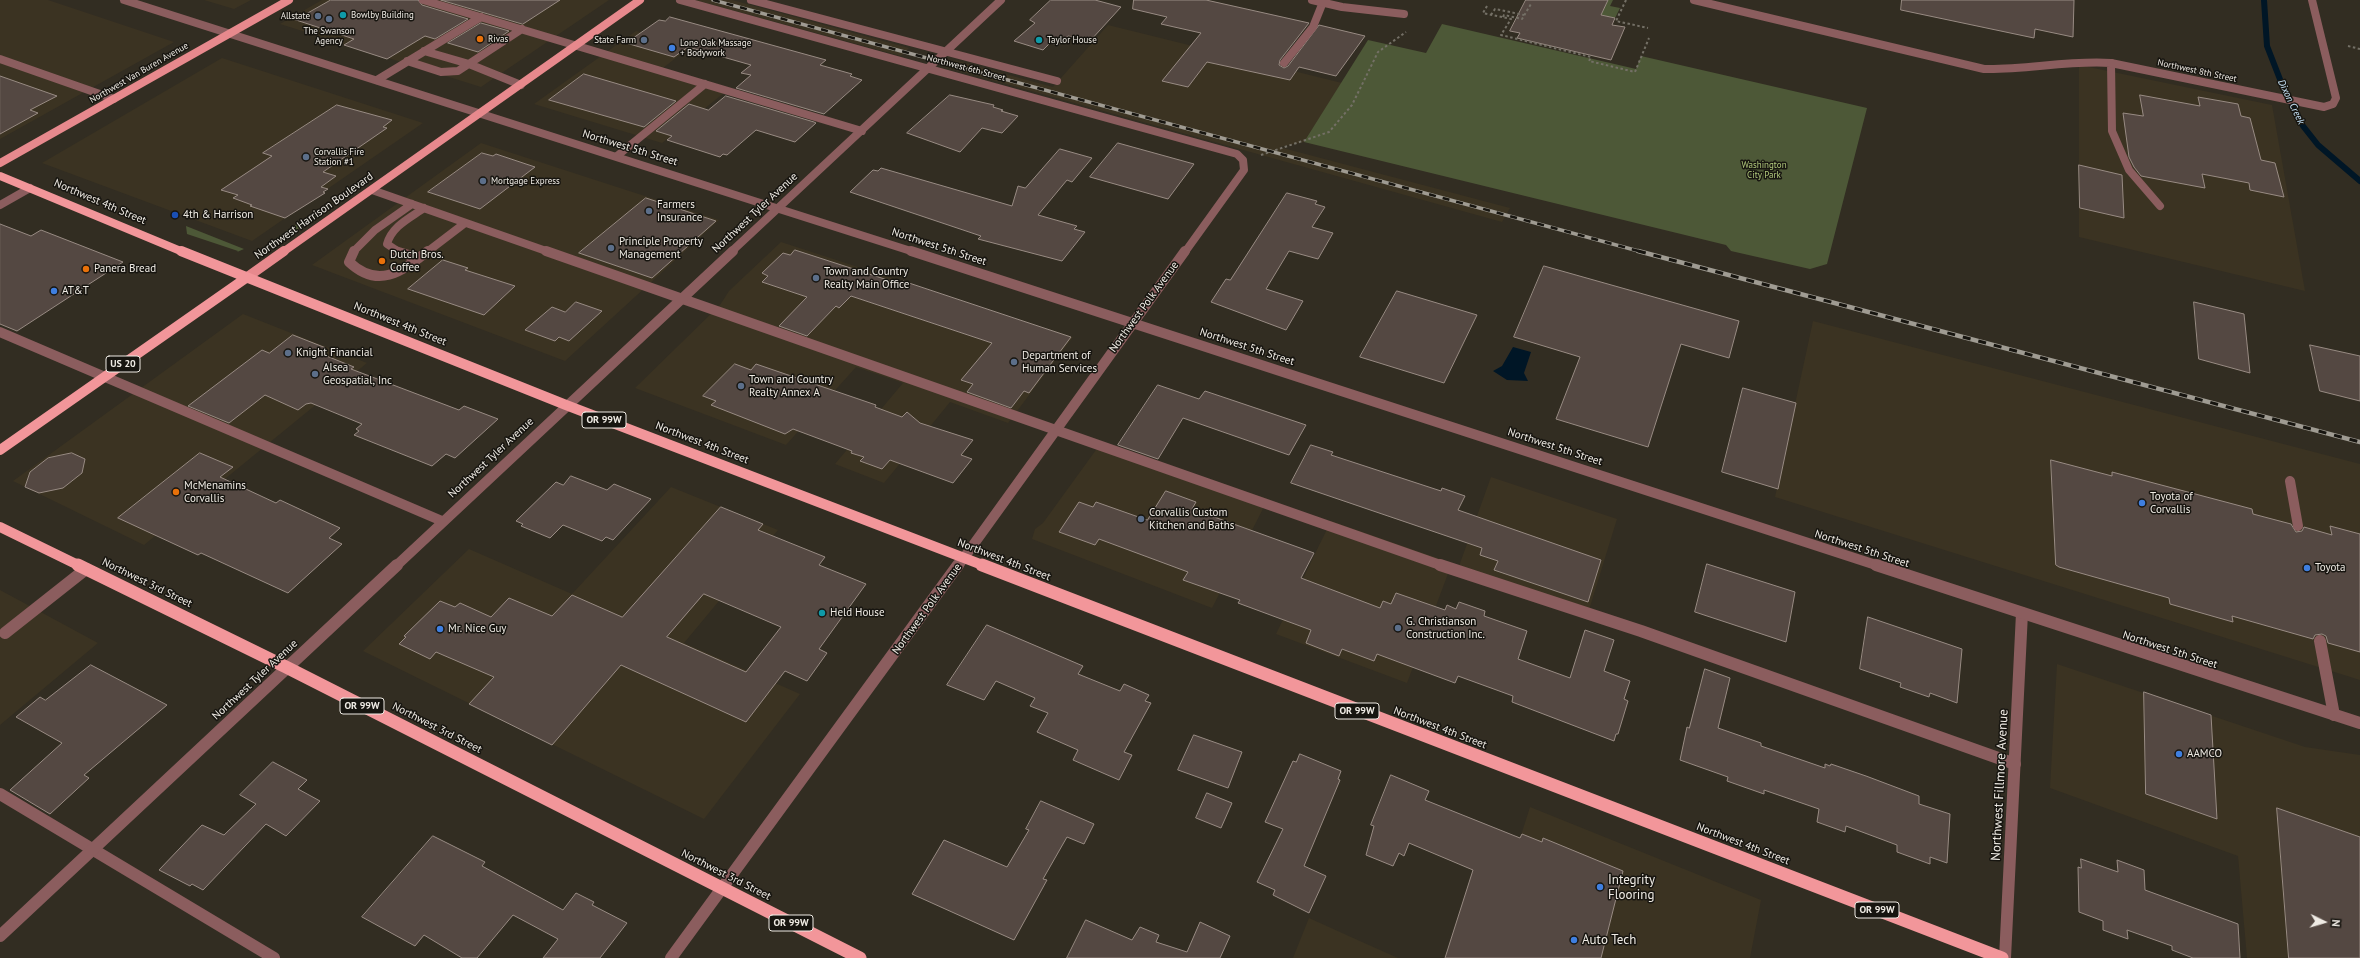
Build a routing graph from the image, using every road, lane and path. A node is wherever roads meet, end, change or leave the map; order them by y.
1 (124, 0) edge
2 (289, 0) edge
3 (423, 0) edge
4 (640, 0) edge
5 (680, 0) edge
6 (751, 0) edge
7 (1000, 0) edge
8 (1312, 0) edge
9 (1626, 0) edge
10 (1694, 0) edge
11 (2312, 0) edge
12 (1323, 2) junction
13 (1531, 4) dead end
14 (1487, 6) dead end
15 (1404, 14) dead end
16 (1492, 15) junction
17 (1524, 15) junction
18 (481, 17) junction
19 (1503, 18) junction
20 (1648, 28) dead end
21 (522, 29) junction
22 (1406, 32) dead end
23 (229, 34) junction
24 (1649, 38) dead end
25 (577, 46) junction
26 (2348, 46) dead end
27 (2360, 48) edge
28 (425, 50) junction
29 (946, 52) junction
30 (415, 57) junction
31 (0, 59) edge
32 (407, 61) junction
33 (2111, 62) junction
34 (466, 63) junction
35 (1284, 63) dead end
36 (929, 68) junction
37 (377, 80) junction
38 (1057, 81) dead end
39 (704, 84) junction
40 (521, 85) junction
41 (114, 99) junction
42 (481, 113) junction
43 (862, 131) junction
44 (617, 156) junction
45 (1244, 159) junction
46 (0, 163) edge
47 (0, 176) edge
48 (30, 188) junction
49 (372, 190) junction
50 (412, 204) junction
51 (0, 205) edge
52 (2160, 206) dead end
53 (424, 208) junction
54 (779, 208) junction
55 (465, 223) junction
56 (419, 258) junction
57 (246, 278) junction
58 (681, 299) junction
59 (1133, 323) junction
60 (0, 332) edge
61 (105, 377) junction
62 (566, 405) junction
63 (1056, 430) junction
64 (0, 450) edge
65 (2290, 481) dead end
66 (442, 521) junction
67 (2298, 526) dead end
68 (0, 527) edge
69 (963, 559) junction
70 (86, 569) junction
71 (2022, 613) junction
72 (5, 632) dead end
73 (2320, 641) dead end
74 (286, 668) junction
75 (2334, 714) junction
76 (2360, 723) edge
77 (2015, 764) junction
78 (0, 794) edge
79 (92, 849) junction
80 (722, 888) junction
81 (0, 936) edge
82 (274, 958) edge
83 (671, 958) edge
84 (860, 958) edge
85 (2003, 958) edge

1 - 23 street, Northwest 5th Street
2 - 23 main road, Northwest Van Buren Avenue
3 - 18 street
4 - 25 main road, Northwest Harrison Boulevard
5 - 36 street, Northwest 6th Street
6 - 29 street, Northwest 6th Street
7 - 29 street, Northwest Tyler Avenue
8 - 12 street
9 - 20 path
10 - 33 street, Northwest 8th Street
11 - 33 street, Northwest 8th Street
12 - 15 street
12 - 35 street
13 - 17 path
14 - 16 path
16 - 17 path
16 - 19 path
17 - 19 path
18 - 21 street
18 - 28 street
19 - 24 path
21 - 25 street
21 - 34 street
22 - 45 path
23 - 37 street, Northwest 5th Street
23 - 41 main road, Northwest Van Buren Avenue
25 - 39 street
25 - 40 main road, Northwest Harrison Boulevard
26 - 27 path
28 - 30 street
28 - 34 street
29 - 36 street, Northwest Tyler Avenue
29 - 38 street, Northwest 6th Street
30 - 32 street
30 - 34 street
31 - 41 street
32 - 34 street
32 - 37 street
33 - 52 street
34 - 40 street
36 - 43 street, Northwest Tyler Avenue
36 - 45 street, Northwest 6th Street
37 - 42 street, Northwest 5th Street
39 - 43 street
39 - 44 street
40 - 42 main road, Northwest Harrison Boulevard
41 - 46 main road, Northwest Van Buren Avenue
42 - 44 street, Northwest 5th Street
42 - 49 main road, Northwest Harrison Boulevard
43 - 54 street, Northwest Tyler Avenue
44 - 54 street, Northwest 5th Street
45 - 59 street, Northwest Polk Avenue
47 - 48 highway, Northwest 4th Street
48 - 51 street
48 - 57 highway, Northwest 4th Street
49 - 50 street
49 - 57 main road, Northwest Harrison Boulevard
50 - 53 street
50 - 56 street
53 - 55 street
53 - 56 street
54 - 58 street, Northwest Tyler Avenue
54 - 59 street, Northwest 5th Street
55 - 56 street
55 - 58 street
57 - 61 highway, Northwest Harrison Boulevard / US 20
57 - 62 highway, Northwest 4th Street / OR 99W
58 - 62 street, Northwest Tyler Avenue
58 - 63 street
59 - 63 street, Northwest Polk Avenue
59 - 71 street, Northwest 5th Street
60 - 61 street
61 - 64 highway, Northwest Harrison Boulevard / US 20
61 - 66 street
62 - 66 street, Northwest Tyler Avenue
62 - 69 highway, Northwest 4th Street / OR 99W
63 - 69 street, Northwest Polk Avenue
63 - 77 street
65 - 67 street
66 - 74 street, Northwest Tyler Avenue
68 - 70 highway, Northwest 3rd Street / OR 99W
69 - 80 street, Northwest Polk Avenue
69 - 85 highway, Northwest 4th Street / OR 99W
70 - 72 street
70 - 74 highway, Northwest 3rd Street / OR 99W
71 - 75 street, Northwest 5th Street
71 - 77 street, Northwest Fillmore Avenue
73 - 75 street
74 - 79 street, Northwest Tyler Avenue
74 - 80 highway, Northwest 3rd Street / OR 99W
75 - 76 street, Northwest 5th Street
77 - 85 street, Northwest Fillmore Avenue
78 - 79 street
79 - 81 street, Northwest Tyler Avenue
79 - 82 street
80 - 83 street, Northwest Polk Avenue
80 - 84 highway, Northwest 3rd Street / OR 99W

